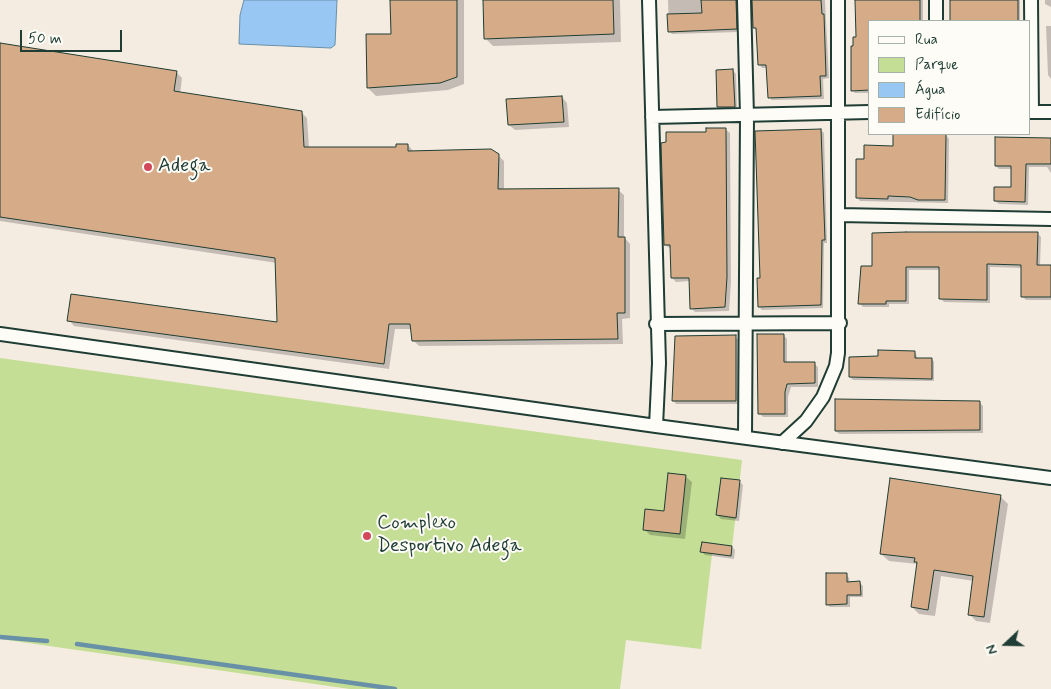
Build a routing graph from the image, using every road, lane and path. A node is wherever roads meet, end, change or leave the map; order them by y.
1 (649, 0) edge
2 (744, 0) edge
3 (838, 0) edge
4 (936, 0) edge
5 (1031, 0) edge
6 (936, 20) edge
7 (837, 112) junction
8 (868, 112) edge
9 (1031, 112) edge
10 (1051, 112) edge
11 (747, 116) junction
12 (652, 117) junction
13 (839, 216) junction
14 (1051, 219) edge
15 (656, 324) junction
16 (747, 324) junction
17 (840, 324) junction
18 (0, 334) edge
19 (656, 426) junction
20 (745, 437) junction
21 (782, 442) junction
22 (1051, 478) edge

1 - 12 street
2 - 11 street
3 - 7 street
4 - 6 street
5 - 9 street
7 - 8 street
7 - 11 street
7 - 13 street
9 - 10 street
11 - 12 street
11 - 16 street
12 - 15 street
13 - 14 street
13 - 17 street
15 - 16 street
15 - 19 street
16 - 17 street
16 - 20 street
17 - 21 street
18 - 19 street
19 - 20 street
20 - 21 street
21 - 22 street

